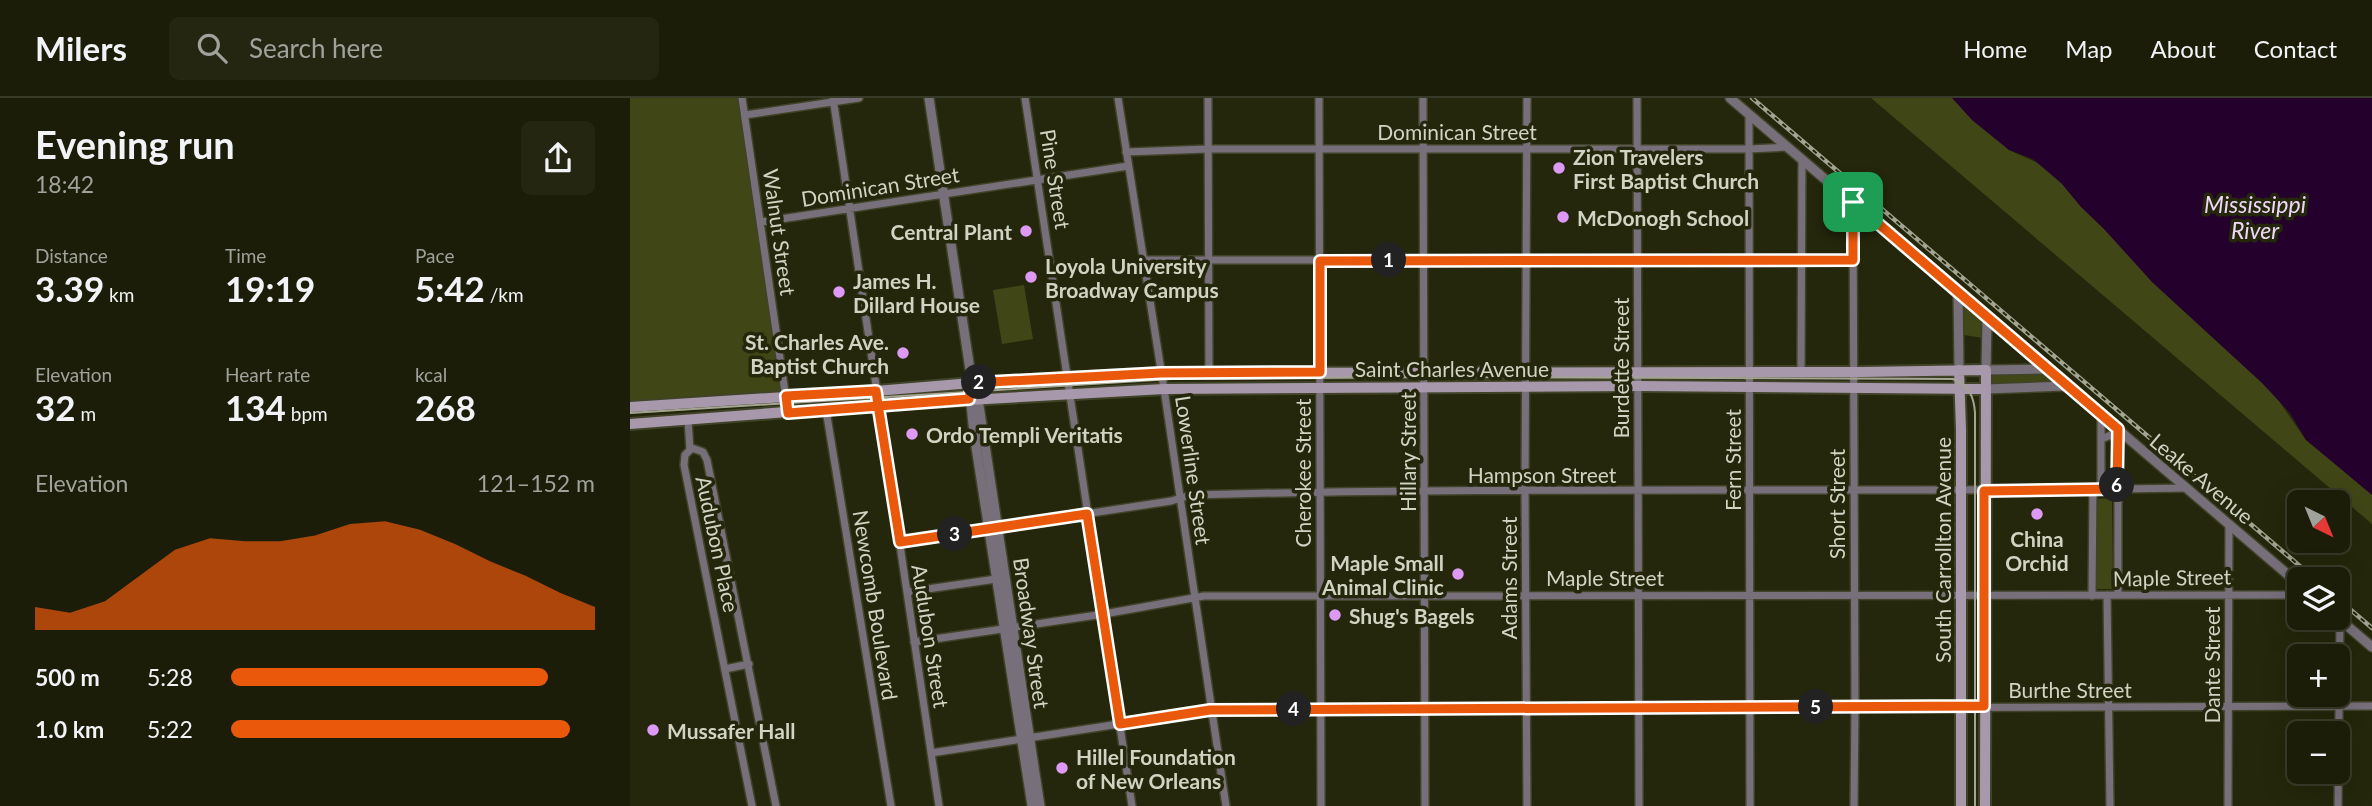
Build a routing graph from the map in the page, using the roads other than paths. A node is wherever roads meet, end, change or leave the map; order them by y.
1 (742, 98) edge
2 (859, 98) edge
3 (929, 98) edge
4 (1025, 98) edge
5 (1118, 98) edge
6 (1208, 98) edge
7 (1319, 98) edge
8 (1423, 98) edge
9 (1527, 98) edge
10 (1637, 98) edge
11 (1730, 98) edge
12 (833, 100) edge
13 (1749, 114) junction
14 (745, 115) junction
15 (1788, 147) junction
16 (1208, 149) junction
17 (1320, 149) junction
18 (1423, 149) junction
19 (1527, 149) junction
20 (1637, 149) junction
21 (1749, 149) junction
22 (1126, 152) junction
23 (1802, 159) junction
24 (1128, 166) junction
25 (1038, 180) junction
26 (944, 194) junction
27 (1853, 202) junction
28 (849, 209) junction
29 (761, 222) junction
30 (1143, 260) junction
31 (1422, 260) junction
32 (1527, 260) junction
33 (1638, 260) junction
34 (1749, 260) junction
35 (1802, 260) junction
36 (1853, 260) junction
37 (1208, 261) junction
38 (1320, 261) junction
39 (1958, 293) junction
40 (1987, 319) junction
41 (2045, 369) junction
42 (1959, 370) junction
43 (1986, 370) junction
44 (1320, 372) junction
45 (1424, 372) junction
46 (1638, 372) junction
47 (1749, 372) junction
48 (1801, 372) junction
49 (1853, 372) junction
50 (1161, 373) junction
51 (1209, 373) junction
52 (1527, 373) junction
53 (1066, 378) junction
54 (972, 383) junction
55 (1638, 386) junction
56 (2065, 386) junction
57 (1320, 387) junction
58 (1527, 387) junction
59 (1749, 387) junction
60 (1424, 388) junction
61 (1853, 388) junction
62 (1959, 388) junction
63 (1164, 389) junction
64 (1986, 389) junction
65 (876, 391) junction
66 (1069, 395) junction
67 (786, 396) junction
68 (973, 399) junction
69 (878, 405) junction
70 (630, 407) edge
71 (826, 410) junction
72 (788, 413) junction
73 (2101, 416) junction
74 (688, 420) junction
75 (630, 424) edge
76 (2118, 429) junction
77 (2101, 439) junction
78 (2118, 440) junction
79 (692, 449) junction
80 (2188, 488) junction
81 (2117, 489) junction
82 (2097, 490) junction
83 (1424, 491) junction
84 (1525, 491) junction
85 (1638, 491) junction
86 (1750, 491) junction
87 (1853, 491) junction
88 (1961, 491) junction
89 (1984, 491) junction
90 (1320, 492) junction
91 (1181, 497) junction
92 (1087, 514) junction
93 (2230, 524) junction
94 (994, 528) junction
95 (900, 542) junction
96 (2287, 574) edge
97 (996, 579) junction
98 (907, 592) junction
99 (1526, 594) junction
100 (1638, 594) junction
101 (1750, 594) junction
102 (1854, 594) junction
103 (2228, 594) junction
104 (1320, 595) junction
105 (1424, 595) junction
106 (1961, 595) junction
107 (1984, 595) junction
108 (2112, 595) junction
109 (2287, 595) edge
110 (2092, 596) junction
111 (1194, 598) junction
112 (1104, 614) junction
113 (2350, 628) edge
114 (1009, 629) junction
115 (914, 642) junction
116 (2372, 647) edge
117 (748, 664) junction
118 (725, 669) junction
119 (1984, 706) junction
120 (2109, 706) junction
121 (2228, 706) junction
122 (2287, 706) edge
123 (2350, 706) edge
124 (2372, 706) edge
125 (1750, 707) junction
126 (1856, 707) junction
127 (1961, 707) junction
128 (2338, 707) edge
129 (1319, 708) junction
130 (1424, 708) junction
131 (1527, 708) junction
132 (1638, 708) junction
133 (1210, 710) junction
134 (1120, 724) junction
135 (1026, 739) junction
136 (931, 753) junction
137 (752, 806) edge
138 (776, 806) edge
139 (891, 806) edge
140 (939, 806) edge
141 (1032, 806) edge
142 (1040, 806) edge
143 (1132, 806) edge
144 (1226, 806) edge
145 (1321, 806) edge
146 (1425, 806) edge
147 (1527, 806) edge
148 (1639, 806) edge
149 (1751, 806) edge
150 (1854, 806) edge
151 (1961, 806) edge
152 (1985, 806) edge
153 (2110, 806) edge
154 (2228, 806) edge
155 (2338, 806) edge

1 - 14 street, Walnut Street
2 - 12 street
3 - 26 street, Broadway Street
4 - 25 street, Pine Street
5 - 22 street, Lowerline Street
6 - 16 street
7 - 17 street, Cherokee Street
8 - 18 street, Hillary Street
9 - 19 street, Adams Street
10 - 20 street, Burdette Street
11 - 13 street, Leake Avenue
12 - 14 street
12 - 28 street, Audubon Street
13 - 15 street, Leake Avenue
13 - 21 street, Fern Street
14 - 29 street, Walnut Street
15 - 21 street, Dominican Street
15 - 23 street, Leake Avenue
16 - 17 street, Dominican Street
16 - 22 street, Dominican Street
16 - 37 street
17 - 18 street, Dominican Street
17 - 38 street, Cherokee Street
18 - 19 street, Dominican Street
18 - 31 street, Hillary Street
19 - 20 street, Dominican Street
19 - 32 street, Adams Street
20 - 21 street, Dominican Street
20 - 33 street, Burdette Street
21 - 34 street, Fern Street
22 - 24 street, Lowerline Street
23 - 27 street, Leake Avenue
23 - 35 street
24 - 25 street, Dominican Street
24 - 30 street, Lowerline Street
25 - 26 street, Dominican Street
25 - 53 street, Pine Street
26 - 28 street, Dominican Street
26 - 54 street, Broadway Street
27 - 36 street, Short Street
27 - 39 street, Leake Avenue
28 - 29 street, Dominican Street
28 - 65 street, Audubon Street
29 - 67 street, Walnut Street
30 - 37 street
30 - 50 street, Lowerline Street
31 - 32 street
31 - 38 street
31 - 45 street, Hillary Street
32 - 33 street
32 - 52 street, Adams Street
33 - 34 street
33 - 46 street, Burdette Street
34 - 35 street
34 - 47 street, Fern Street
35 - 36 street
35 - 48 street
36 - 49 street, Short Street
37 - 38 street
37 - 51 street
38 - 44 street, Cherokee Street
39 - 40 street, Leake Avenue
39 - 42 street, South Carrollton Avenue
40 - 41 street, Leake Avenue
40 - 43 street, South Carrollton Avenue
41 - 43 street, Saint Charles Avenue
41 - 56 street, Leake Avenue
42 - 43 main road, Saint Charles Avenue
42 - 49 main road, Saint Charles Avenue
42 - 62 main road, South Carrollton Avenue
43 - 64 main road, South Carrollton Avenue
44 - 45 main road, Saint Charles Avenue
44 - 51 main road, Saint Charles Avenue
44 - 57 street, Cherokee Street
45 - 52 main road, Saint Charles Avenue
45 - 60 street, Hillary Street
46 - 47 main road, Saint Charles Avenue
46 - 52 main road, Saint Charles Avenue
46 - 55 street, Burdette Street
47 - 48 main road, Saint Charles Avenue
47 - 59 street, Fern Street
48 - 49 main road, Saint Charles Avenue
49 - 61 street, Short Street
50 - 51 main road, Saint Charles Avenue
50 - 53 main road, Saint Charles Avenue
50 - 63 street, Lowerline Street
52 - 58 street, Adams Street
53 - 54 main road, Saint Charles Avenue
53 - 66 street, Pine Street
54 - 65 main road, Saint Charles Avenue
54 - 68 street, Broadway Street
55 - 58 main road, Saint Charles Avenue
55 - 59 main road, Saint Charles Avenue
55 - 85 street, Burdette Street
56 - 64 street, Saint Charles Avenue
56 - 73 street, Leake Avenue
57 - 60 main road, Saint Charles Avenue
57 - 63 main road, Saint Charles Avenue
57 - 90 street, Cherokee Street
58 - 60 main road, Saint Charles Avenue
58 - 84 street, Adams Street
59 - 61 main road, Saint Charles Avenue
59 - 86 street, Fern Street
60 - 83 street, Hillary Street
61 - 62 main road, Saint Charles Avenue
61 - 87 street, Short Street
62 - 64 main road, Saint Charles Avenue
62 - 88 main road, South Carrollton Avenue
63 - 66 main road, Saint Charles Avenue
63 - 91 street, Lowerline Street
64 - 89 main road, South Carrollton Avenue
65 - 67 main road, Saint Charles Avenue
65 - 69 street, Audubon Street
66 - 68 main road, Saint Charles Avenue
66 - 92 street, Pine Street
67 - 70 main road, Saint Charles Avenue
67 - 72 street, Walnut Street
68 - 69 main road, Saint Charles Avenue
68 - 94 street, Broadway Street
69 - 71 main road, Saint Charles Avenue
69 - 95 street, Audubon Street
71 - 72 main road, Saint Charles Avenue
71 - 139 street, Newcomb Boulevard
72 - 74 main road, Saint Charles Avenue
73 - 76 street, Leake Avenue
73 - 77 street
74 - 75 main road, Saint Charles Avenue
74 - 79 street
76 - 78 street
76 - 80 street, Leake Avenue
77 - 78 street
77 - 82 street
78 - 81 street
79 - 117 street, Audubon Place
79 - 118 street, Audubon Place
80 - 81 street, Hampson Street
80 - 93 street, Leake Avenue
81 - 82 street, Hampson Street
81 - 108 street
82 - 89 street, Hampson Street
82 - 110 street
83 - 84 street, Hampson Street
83 - 90 street, Hampson Street
83 - 105 street, Hillary Street
84 - 85 street, Hampson Street
84 - 99 street, Adams Street
85 - 86 street, Hampson Street
85 - 100 street, Burdette Street
86 - 87 street, Hampson Street
86 - 101 street, Fern Street
87 - 88 street, Hampson Street
87 - 102 street, Short Street
88 - 89 street, Hampson Street
88 - 106 main road, South Carrollton Avenue
89 - 107 main road, South Carrollton Avenue
90 - 91 street, Hampson Street
90 - 104 street, Cherokee Street
91 - 92 street, Hampson Street
91 - 111 street, Lowerline Street
92 - 94 street, Hampson Street
92 - 112 street, Pine Street
93 - 96 street, Leake Avenue
93 - 103 street, Dante Street
94 - 95 street, Hampson Street
94 - 97 street, Broadway Street
94 - 114 street, Broadway Street
95 - 98 street, Audubon Street
97 - 98 street
97 - 114 street, Broadway Street
98 - 115 street, Audubon Street
99 - 100 street, Maple Street
99 - 105 street, Maple Street
99 - 131 street, Adams Street
100 - 101 street, Maple Street
100 - 132 street, Burdette Street
101 - 102 street, Maple Street
101 - 125 street, Fern Street
102 - 106 street, Maple Street
102 - 126 street, Short Street
103 - 108 street, Maple Street
103 - 109 street, Maple Street
103 - 121 street, Dante Street
104 - 105 street, Maple Street
104 - 111 street, Maple Street
104 - 129 street, Cherokee Street
105 - 130 street, Hillary Street
106 - 107 street, Maple Street
106 - 127 main road, South Carrollton Avenue
107 - 110 street, Maple Street
107 - 119 main road, South Carrollton Avenue
108 - 110 street, Maple Street
108 - 120 street
111 - 112 street, Maple Street
111 - 133 street, Lowerline Street
112 - 114 street, Maple Street
112 - 134 street, Pine Street
113 - 116 street
114 - 115 street, Maple Street
114 - 135 street, Broadway Street
115 - 136 street, Audubon Street
117 - 118 street
117 - 138 street, Audubon Place
118 - 137 street, Audubon Place
119 - 120 street, Burthe Street
119 - 127 street, Burthe Street
119 - 152 main road, South Carrollton Avenue
120 - 121 street, Burthe Street
120 - 153 street
121 - 122 street, Burthe Street
121 - 154 street, Dante Street
123 - 124 street, Burthe Street
125 - 126 street, Burthe Street
125 - 132 street, Burthe Street
125 - 149 street, Fern Street
126 - 127 street, Burthe Street
126 - 150 street, Short Street
127 - 151 main road, South Carrollton Avenue
128 - 155 street
129 - 130 street, Burthe Street
129 - 133 street, Burthe Street
129 - 145 street, Cherokee Street
130 - 131 street, Burthe Street
130 - 146 street, Hillary Street
131 - 132 street, Burthe Street
131 - 147 street, Adams Street
132 - 148 street, Burdette Street
133 - 134 street, Burthe Street
133 - 144 street, Lowerline Street
134 - 135 street, Burthe Street
134 - 143 street, Pine Street
135 - 136 street, Burthe Street
135 - 141 street, Broadway Street
135 - 142 street, Broadway Street
136 - 140 street, Audubon Street

